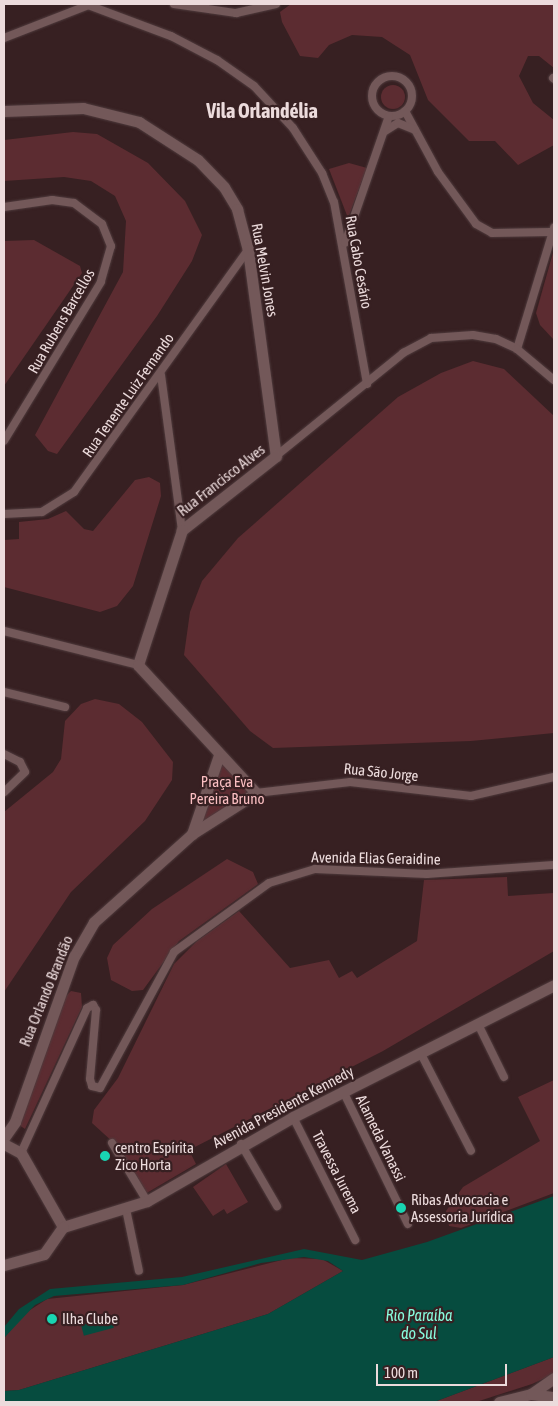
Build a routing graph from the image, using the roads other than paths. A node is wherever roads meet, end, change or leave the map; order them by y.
1 (89, 4) edge
2 (174, 4) edge
3 (276, 4) edge
4 (4, 38) edge
5 (406, 110) junction
6 (4, 111) edge
7 (389, 116) junction
8 (415, 130) junction
9 (383, 135) junction
10 (4, 207) edge
11 (552, 230) edge
12 (345, 243) junction
13 (248, 250) junction
14 (517, 349) junction
15 (162, 375) junction
16 (554, 380) edge
17 (367, 384) junction
18 (4, 441) edge
19 (276, 456) junction
20 (4, 514) edge
21 (182, 530) junction
22 (4, 631) edge
23 (138, 665) junction
24 (4, 692) edge
25 (65, 707) dead end
26 (4, 754) edge
27 (219, 755) junction
28 (554, 777) edge
29 (4, 792) edge
30 (256, 793) junction
31 (192, 834) junction
32 (554, 865) edge
33 (553, 988) edge
34 (478, 1024) junction
35 (420, 1052) junction
36 (504, 1077) dead end
37 (343, 1091) junction
38 (18, 1114) junction
39 (293, 1117) junction
40 (4, 1138) edge
41 (112, 1143) dead end
42 (4, 1144) edge
43 (241, 1144) junction
44 (471, 1150) dead end
45 (20, 1152) junction
46 (147, 1201) junction
47 (277, 1206) dead end
48 (126, 1209) junction
49 (408, 1224) dead end
50 (63, 1227) junction
51 (355, 1240) dead end
52 (4, 1264) edge
53 (139, 1271) dead end
54 (551, 1379) edge
55 (531, 1394) junction
56 (553, 1397) edge
57 (499, 1402) edge

1 - 4 street
1 - 12 street, Rua Cabo Cesário
2 - 3 street
5 - 7 street
5 - 7 street
5 - 8 street
6 - 13 street, Rua Melvin Jones
7 - 9 street
8 - 9 street
8 - 11 street
9 - 12 street
10 - 18 street, Rua Rubens Barcellos
11 - 14 street
12 - 17 street, Rua Cabo Cesário
13 - 15 street, Rua Tenente Luiz Fernando
13 - 19 street, Rua Melvin Jones
14 - 16 street
14 - 17 street, Rua Francisco Alves
15 - 20 street, Rua Tenente Luiz Fernando
15 - 21 street
17 - 19 street, Rua Francisco Alves
19 - 21 street, Rua Francisco Alves
21 - 23 street, Rua Francisco Alves
22 - 23 street
23 - 27 street
24 - 25 street
26 - 29 street
27 - 30 street
27 - 31 street, Rua Orlando Brandão
28 - 30 street, Rua São Jorge
30 - 31 street, Rua Orlando Brandão
31 - 38 street, Rua Orlando Brandão
32 - 45 street, Avenida Elias Geraidine
33 - 34 street, Avenida Presidente Kennedy
34 - 35 street, Avenida Presidente Kennedy
34 - 36 street
35 - 37 street, Avenida Presidente Kennedy
35 - 44 street
37 - 39 street, Avenida Presidente Kennedy
37 - 49 street, Alameda Vanassi
38 - 40 street
38 - 45 street
39 - 43 street, Avenida Presidente Kennedy
39 - 51 street, Travessa Jurema
41 - 46 street
42 - 45 street
43 - 46 street, Avenida Presidente Kennedy
43 - 47 street
45 - 50 street
46 - 48 street, Avenida Presidente Kennedy
48 - 50 street, Avenida Presidente Kennedy
48 - 53 street
50 - 52 street
54 - 55 street
54 - 56 street
55 - 56 street
55 - 57 street

